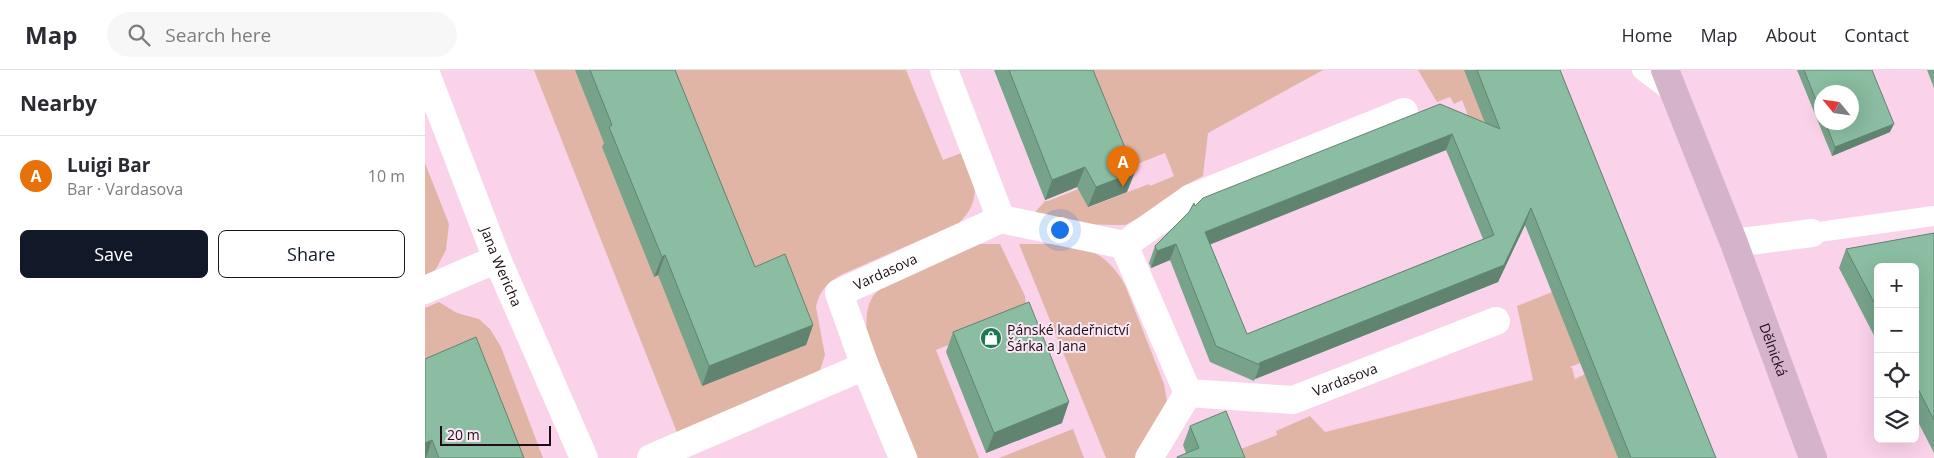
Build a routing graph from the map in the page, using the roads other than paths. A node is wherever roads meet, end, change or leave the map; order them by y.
1 (944, 70) edge
2 (1642, 70) edge
3 (1665, 70) edge
4 (425, 71) edge
5 (1677, 83) edge
6 (1404, 112) dead end
7 (1934, 216) edge
8 (1001, 218) junction
9 (1812, 233) joint
10 (1734, 242) junction
11 (1123, 245) junction
12 (497, 259) junction
13 (425, 290) edge
14 (1496, 321) dead end
15 (865, 366) junction
16 (1189, 393) junction
17 (584, 458) edge
18 (651, 458) edge
19 (903, 458) edge
20 (1149, 458) edge
21 (1813, 458) edge

1 - 8 street
2 - 5 lane
3 - 5 street, Dělnická
4 - 12 street, Jana Wericha
5 - 10 street, Dělnická
6 - 11 street
7 - 9 lane
8 - 11 street
8 - 15 street, Vardasova
9 - 10 street
10 - 21 street, Dělnická
11 - 16 street
12 - 13 street
12 - 17 street, Jana Wericha
14 - 16 street, Vardasova
15 - 18 street
15 - 19 street, Vardasova
16 - 20 street

